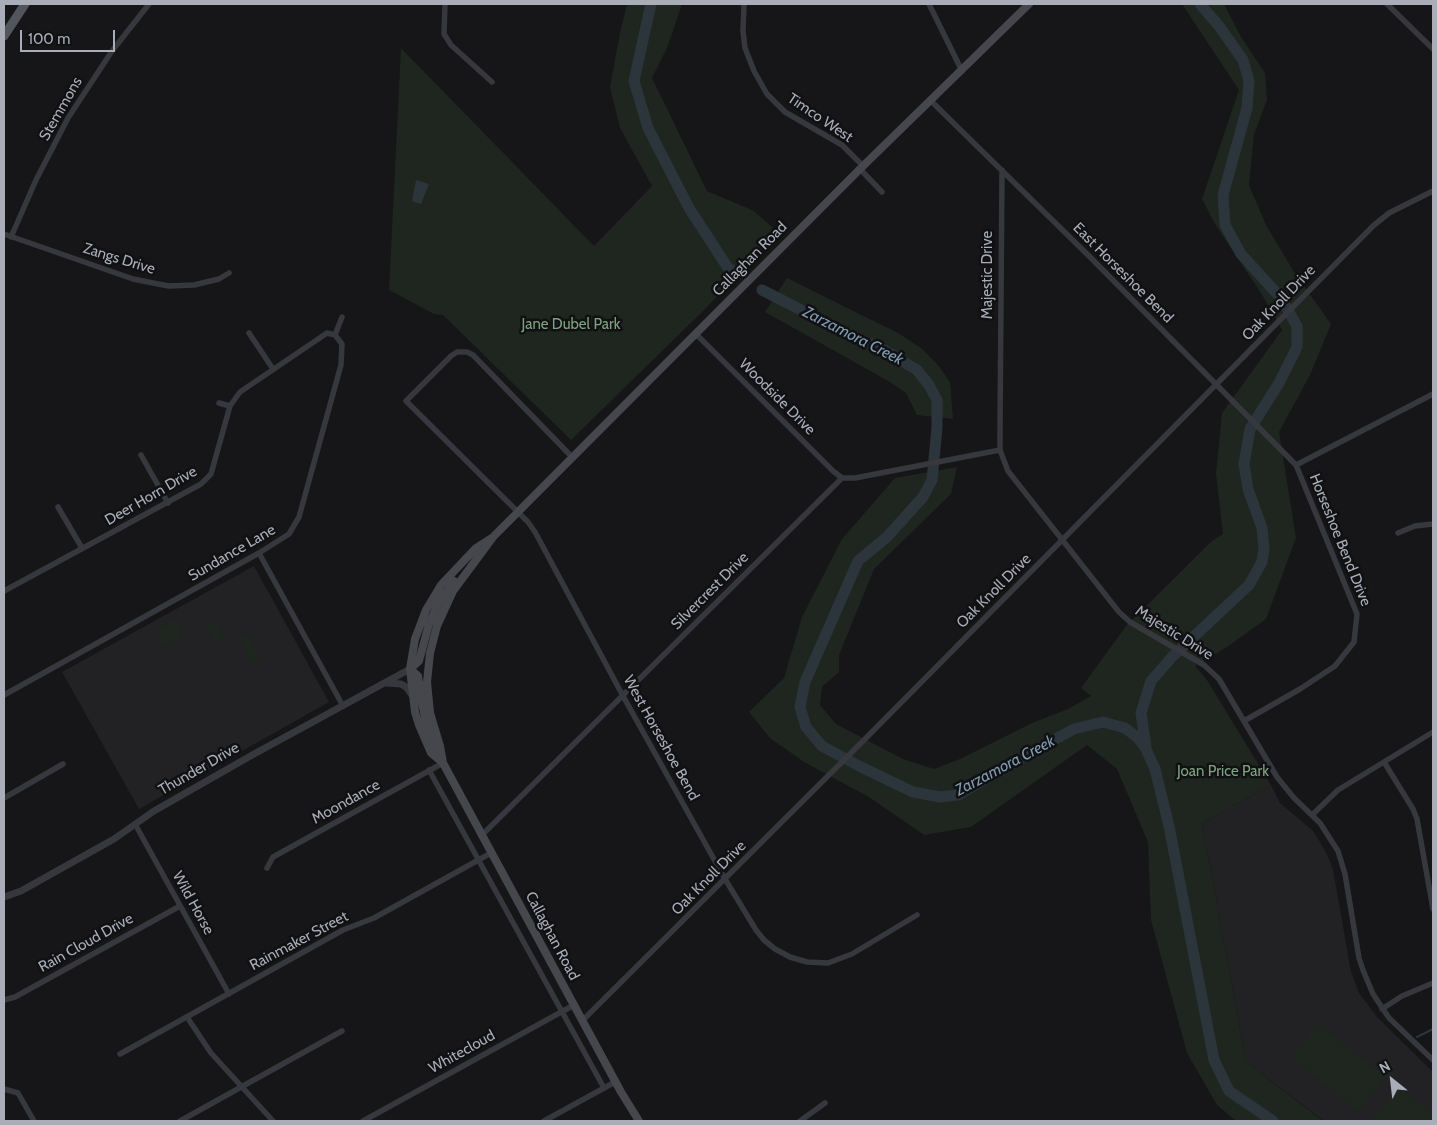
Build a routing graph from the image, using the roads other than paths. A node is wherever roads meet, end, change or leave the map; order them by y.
1 (25, 4) edge
2 (148, 4) edge
3 (445, 4) edge
4 (744, 4) edge
5 (929, 4) edge
6 (1029, 4) edge
7 (1387, 4) edge
8 (4, 36) edge
9 (1433, 49) edge
10 (962, 71) junction
11 (492, 82) dead end
12 (930, 100) junction
13 (862, 167) junction
14 (1002, 170) junction
15 (1433, 191) edge
16 (882, 192) dead end
17 (4, 234) edge
18 (12, 237) junction
19 (229, 273) dead end
20 (342, 317) dead end
21 (249, 333) dead end
22 (695, 333) junction
23 (335, 335) junction
24 (273, 369) junction
25 (1217, 385) junction
26 (1433, 394) edge
27 (218, 403) dead end
28 (230, 406) junction
29 (1000, 450) junction
30 (141, 455) dead end
31 (572, 457) junction
32 (1296, 466) junction
33 (842, 478) junction
34 (168, 503) junction
35 (58, 507) dead end
36 (518, 512) junction
37 (1433, 524) edge
38 (1398, 533) dead end
39 (494, 537) junction
40 (1063, 540) junction
41 (82, 548) junction
42 (259, 553) junction
43 (481, 554) junction
44 (4, 591) edge
45 (410, 669) junction
46 (385, 683) junction
47 (4, 695) edge
48 (412, 695) junction
49 (623, 696) junction
50 (343, 706) junction
51 (1244, 721) junction
52 (1433, 732) edge
53 (442, 759) junction
54 (1384, 762) junction
55 (63, 764) dead end
56 (429, 770) junction
57 (4, 798) edge
58 (1312, 815) junction
59 (134, 824) junction
60 (481, 836) junction
61 (491, 853) junction
62 (478, 859) junction
63 (267, 868) dead end
64 (725, 879) junction
65 (4, 897) edge
66 (180, 906) junction
67 (1433, 910) edge
68 (917, 915) dead end
69 (1433, 983) edge
70 (229, 994) junction
71 (4, 1000) edge
72 (574, 1005) junction
73 (1382, 1009) junction
74 (562, 1011) junction
75 (187, 1017) junction
76 (582, 1021) junction
77 (342, 1031) dead end
78 (120, 1054) dead end
79 (1433, 1060) edge
80 (615, 1082) junction
81 (243, 1086) junction
82 (604, 1088) junction
83 (4, 1089) edge
84 (825, 1103) dead end
85 (34, 1121) edge
86 (180, 1121) edge
87 (273, 1121) edge
88 (363, 1121) edge
89 (544, 1121) edge
90 (638, 1121) edge
91 (800, 1121) edge

1 - 8 main road
2 - 18 street, Stemmons
3 - 11 street
4 - 13 street, Timco West
5 - 10 street
6 - 10 main road, Callaghan Road
7 - 9 street
10 - 12 main road, Callaghan Road
12 - 13 main road, Callaghan Road
12 - 14 street, East Horseshoe Bend
13 - 16 street, Timco West
13 - 22 main road, Callaghan Road
14 - 25 street, East Horseshoe Bend
14 - 29 street, Majestic Drive
15 - 25 street, Oak Knoll Drive
17 - 18 street, Zangs Drive
18 - 19 street, Zangs Drive
20 - 23 street
21 - 24 street
22 - 31 main road, Callaghan Road
22 - 33 street, Woodside Drive
23 - 24 street, Deer Horn Drive
23 - 42 street, Sundance Lane
24 - 28 street, Deer Horn Drive
25 - 32 street, East Horseshoe Bend
25 - 40 street, Oak Knoll Drive
26 - 32 street
27 - 28 street
28 - 34 street, Deer Horn Drive
29 - 33 street
29 - 40 street, Majestic Drive
30 - 34 street
31 - 36 main road, Callaghan Road
31 - 36 street, West Horseshoe Bend
32 - 51 street, Horseshoe Bend Drive
33 - 49 street, Silvercrest Drive
34 - 41 street, Deer Horn Drive
35 - 41 street
36 - 39 main road, Callaghan Road
36 - 49 street, West Horseshoe Bend
37 - 38 street
39 - 43 main road, Callaghan Road
39 - 45 main road, Callaghan Road
40 - 51 street, Majestic Drive
40 - 64 street, Oak Knoll Drive
41 - 44 street, Deer Horn Drive
42 - 47 street, Sundance Lane
42 - 50 street
43 - 45 main road
43 - 53 main road, Callaghan Road
45 - 46 street, Thunder Drive
45 - 48 main road, Callaghan Road
45 - 53 main road
46 - 48 street
46 - 50 street, Thunder Drive
48 - 53 main road, Callaghan Road
49 - 60 street, Silvercrest Drive
49 - 64 street, West Horseshoe Bend
50 - 59 street, Thunder Drive
51 - 58 street, Majestic Drive
52 - 54 street
53 - 56 street, Moondance
53 - 60 main road, Callaghan Road
54 - 58 street
54 - 67 street
55 - 57 street
56 - 62 street, Callaghan Road
56 - 63 street, Moondance
58 - 73 street, Majestic Drive
59 - 65 street, Thunder Drive
59 - 66 street, Wild Horse
60 - 61 main road, Callaghan Road
61 - 62 street, Rainmaker Street
61 - 72 main road, Callaghan Road
62 - 70 street, Rainmaker Street
62 - 74 street, Callaghan Road
64 - 68 street, West Horseshoe Bend
64 - 76 street, Oak Knoll Drive
66 - 70 street, Wild Horse
66 - 71 street, Rain Cloud Drive
69 - 73 street
70 - 75 street, Rainmaker Street
72 - 74 street, Whitecloud
72 - 76 main road, Callaghan Road
73 - 79 street, Majestic Drive
74 - 82 street, Callaghan Road
74 - 88 street, Whitecloud
75 - 78 street, Rainmaker Street
75 - 81 street
76 - 80 main road, Callaghan Road
77 - 81 street
80 - 82 street
80 - 90 main road, Callaghan Road
81 - 86 street
81 - 87 street
82 - 89 street
83 - 85 street
84 - 91 street

